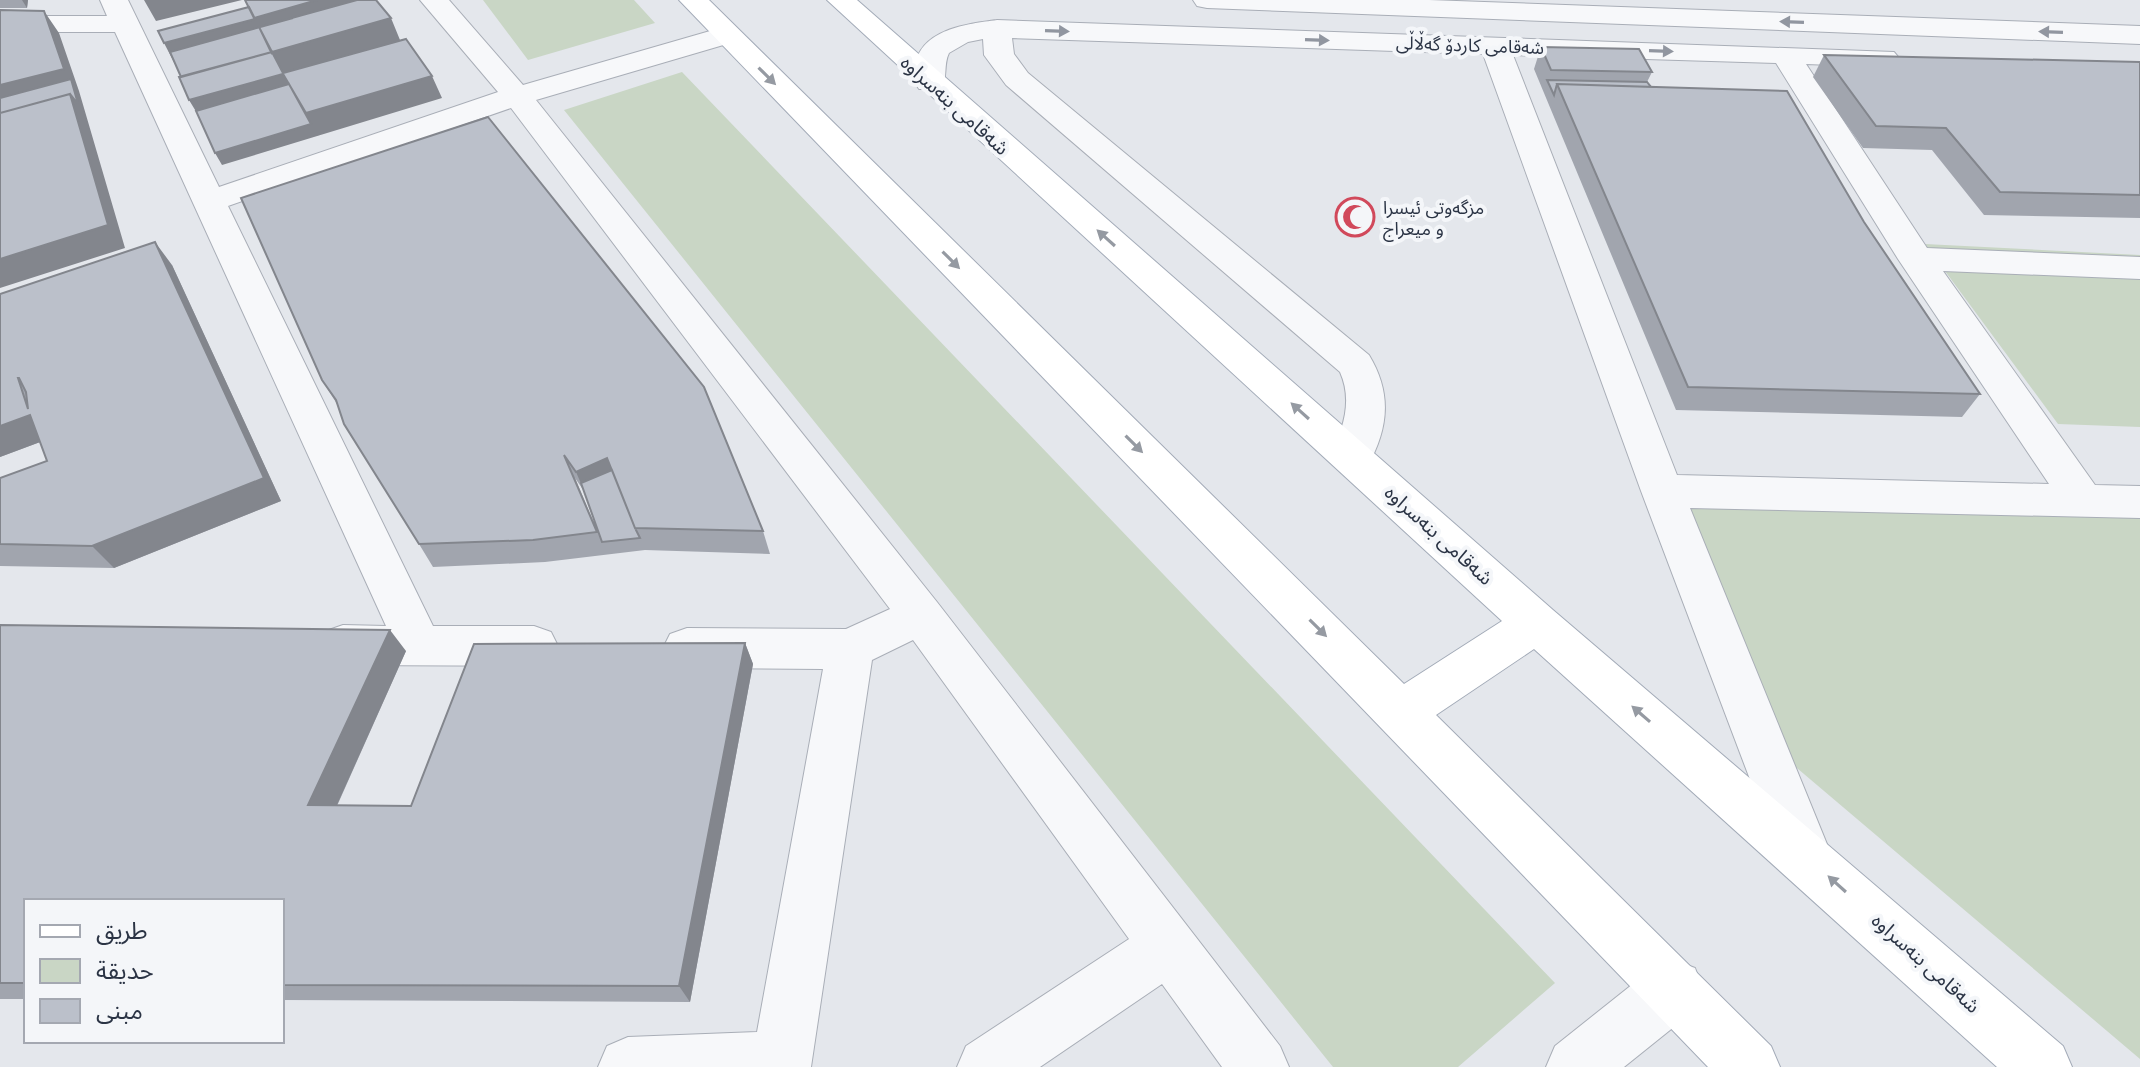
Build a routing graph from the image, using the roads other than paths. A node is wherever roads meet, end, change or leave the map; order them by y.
1 (434, 0) edge
2 (693, 0) edge
3 (841, 0) edge
4 (1207, 0) edge
5 (1597, 7) edge
6 (120, 12) edge
7 (0, 24) edge
8 (997, 29) junction
9 (727, 35) junction
10 (2136, 38) edge
11 (1495, 46) junction
12 (1785, 55) junction
13 (1909, 59) edge
14 (930, 83) junction
15 (517, 96) junction
16 (209, 201) junction
17 (1916, 259) junction
18 (2140, 268) edge
19 (1352, 456) junction
20 (1662, 491) junction
21 (2083, 501) junction
22 (2140, 502) edge
23 (921, 615) junction
24 (1536, 623) junction
25 (295, 645) edge
26 (419, 645) junction
27 (578, 647) edge
28 (642, 647) edge
29 (850, 649) junction
30 (1401, 712) junction
31 (1804, 854) junction
32 (1169, 946) junction
33 (1674, 989) junction
34 (781, 1064) edge
35 (628, 1067) edge
36 (987, 1067) edge
37 (1259, 1067) edge
38 (1576, 1067) edge
39 (1750, 1067) edge
40 (2042, 1067) edge

1 - 15 street
2 - 9 main road
3 - 14 main road, شەقامی بنەسراوە
4 - 5 street, شەقامی کاردۆ گەڵاڵی
10 -> 5 street, شەقامی کاردۆ گەڵاڵی
6 - 7 street
6 - 16 street
8 -> 11 street, شەقامی کاردۆ گەڵاڵی
8 - 14 street, شەقامی کاردۆ گەڵاڵی
8 - 19 street
9 - 15 street
9 -> 30 main road
11 -> 12 street, شەقامی کاردۆ گەڵاڵی
11 - 20 street
12 - 13 street, شەقامی کاردۆ گەڵاڵی
12 - 17 street
19 -> 14 main road, شەقامی بنەسراوە
15 - 16 street
15 - 23 street
16 - 26 street
17 - 18 street
17 - 21 street
19 - 24 main road, شەقامی بنەسراوە
20 - 21 street
20 - 31 street
21 - 22 street
23 - 29 street
23 - 32 street
24 - 30 main road
31 -> 24 main road, شەقامی بنەسراوە
25 - 26 street
26 - 27 street
28 - 29 street
29 - 34 street
30 - 33 main road
40 -> 31 main road, شەقامی بنەسراوە
32 - 36 street
32 - 37 street
33 - 38 street
33 - 39 main road
34 - 35 street

